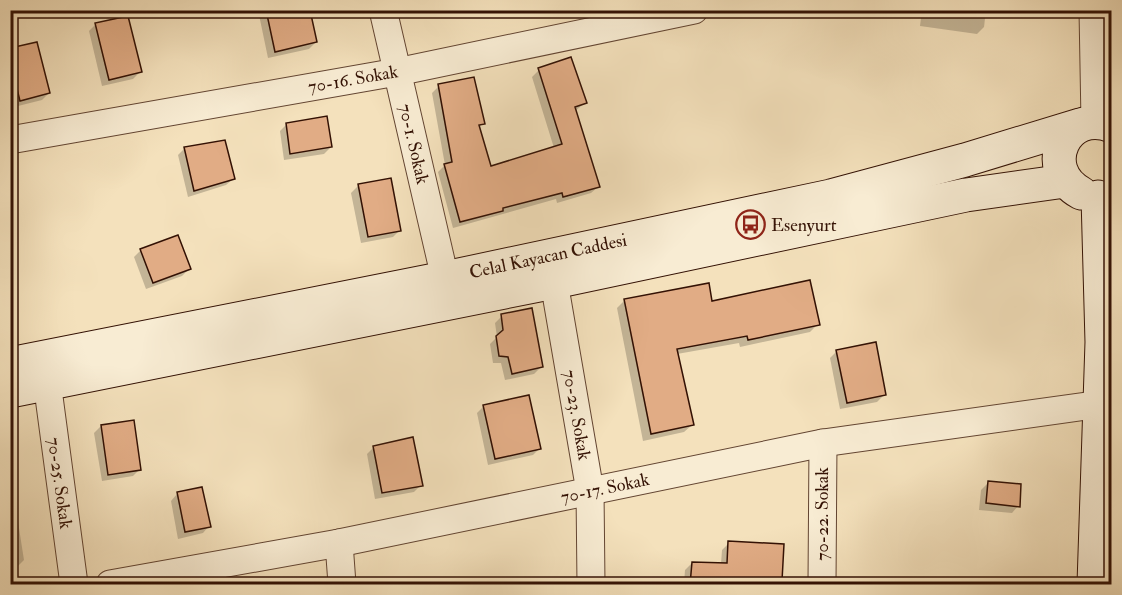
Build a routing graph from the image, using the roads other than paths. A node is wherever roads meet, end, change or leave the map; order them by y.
1 (383, 10) edge
2 (694, 10) edge
3 (1093, 10) edge
4 (397, 72) junction
5 (1095, 124) edge
6 (10, 140) edge
7 (1065, 181) junction
8 (1105, 195) edge
9 (446, 278) junction
10 (554, 282) junction
11 (10, 364) edge
12 (47, 382) junction
13 (10, 391) edge
14 (1101, 404) junction
15 (823, 443) junction
16 (590, 491) junction
17 (339, 543) junction
18 (74, 585) edge
19 (110, 585) edge
20 (342, 585) edge
21 (591, 585) edge
22 (822, 585) edge
23 (1094, 585) edge

1 - 4 street, 70-1. Sokak
2 - 4 street, 70-16. Sokak
3 - 5 street
4 - 6 street, 70-16. Sokak
4 - 9 street, 70-1. Sokak
5 - 7 street
5 - 9 street, Celal Kayacan Caddesi
7 - 8 street
7 - 10 street, Celal Kayacan Caddesi
8 - 14 street
9 - 11 street, Celal Kayacan Caddesi
10 - 12 street, Celal Kayacan Caddesi
10 - 16 street, 70-23. Sokak
12 - 13 street, Celal Kayacan Caddesi
12 - 18 street, 70-25. Sokak
14 - 15 street, 70-17. Sokak
14 - 23 street
15 - 16 street, 70-17. Sokak
15 - 22 street, 70-22. Sokak
16 - 17 street, 70-17. Sokak
16 - 21 street, 70-23. Sokak
17 - 19 street, 70-17. Sokak
17 - 20 street

